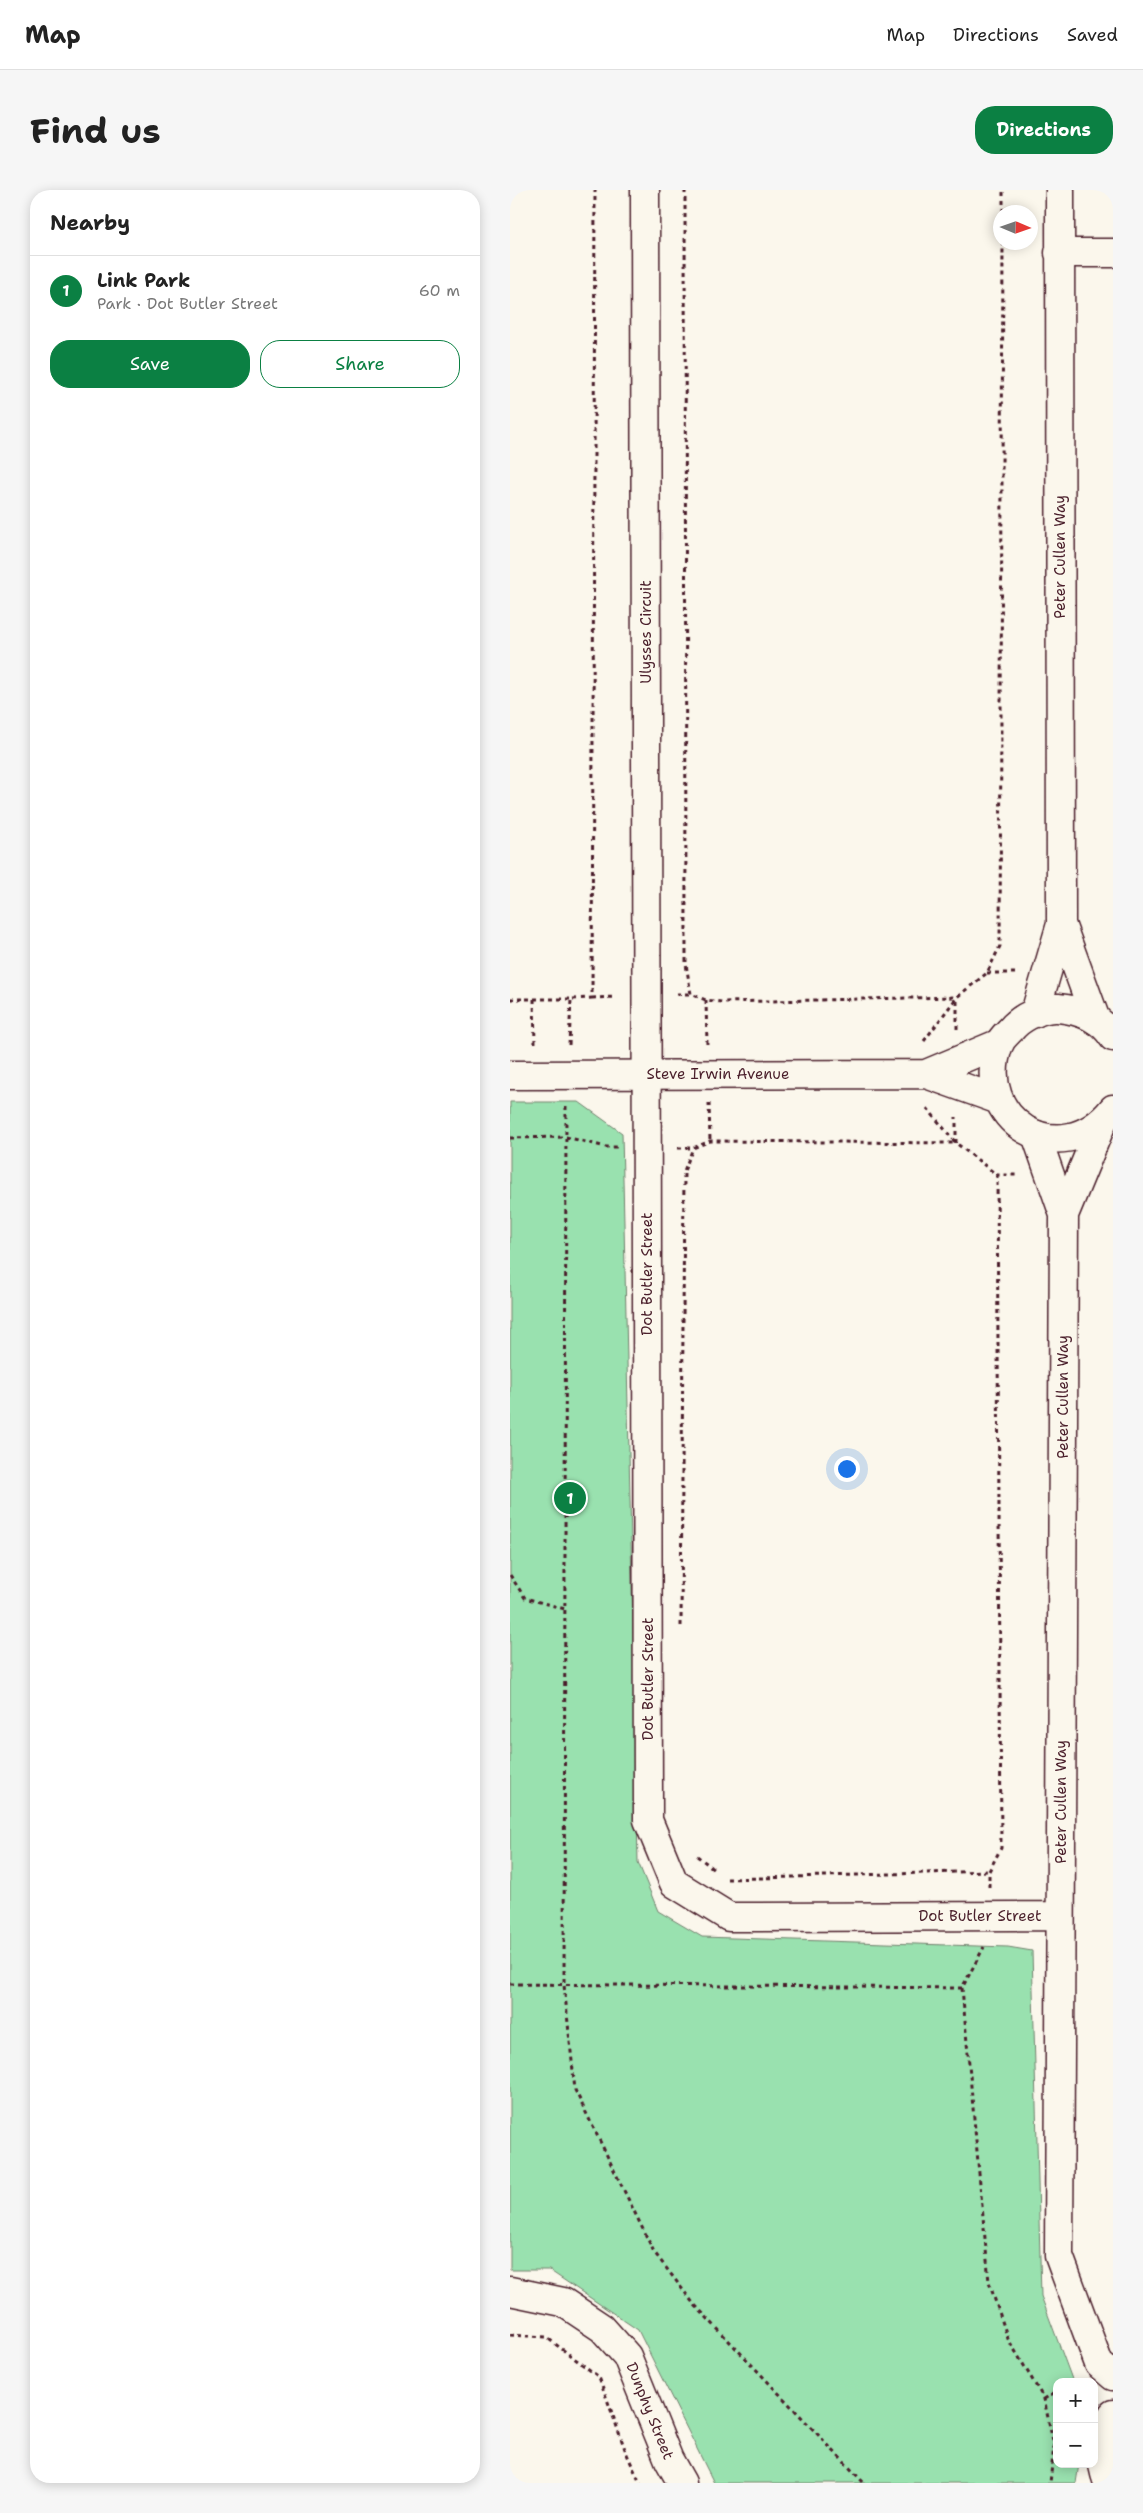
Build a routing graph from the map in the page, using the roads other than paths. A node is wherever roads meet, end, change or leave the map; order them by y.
1 (645, 190) edge
2 (1060, 190) edge
3 (1060, 253) junction
4 (1113, 253) edge
5 (1061, 924) junction
6 (1034, 1013) junction
7 (1105, 1028) edge
8 (1000, 1043) junction
9 (647, 1074) junction
10 (926, 1074) junction
11 (510, 1075) edge
12 (999, 1100) junction
13 (1108, 1116) edge
14 (1036, 1136) junction
15 (1064, 1215) junction
16 (1060, 1916) junction
17 (510, 2291) edge
18 (1113, 2376) edge
19 (1113, 2414) edge
20 (682, 2483) edge
21 (1108, 2483) edge

1 - 9 street, Ulysses Circuit
2 - 3 street, Peter Cullen Way
3 - 4 street
3 - 5 street, Peter Cullen Way
5 - 6 street, Peter Cullen Way
5 - 7 street, Peter Cullen Way
6 - 7 street, Peter Cullen Way
6 - 8 street, Peter Cullen Way
8 - 10 street, Steve Irwin Avenue
8 - 12 street, Peter Cullen Way
9 - 10 street, Steve Irwin Avenue
9 - 11 street, Steve Irwin Avenue
9 - 16 street, Dot Butler Street
10 - 12 street, Steve Irwin Avenue
12 - 14 street, Peter Cullen Way
13 - 14 street, Peter Cullen Way
13 - 15 street, Peter Cullen Way
14 - 15 street, Peter Cullen Way
15 - 16 street, Peter Cullen Way
16 - 18 street, Peter Cullen Way
17 - 20 street, Dunphy Street
19 - 21 street

